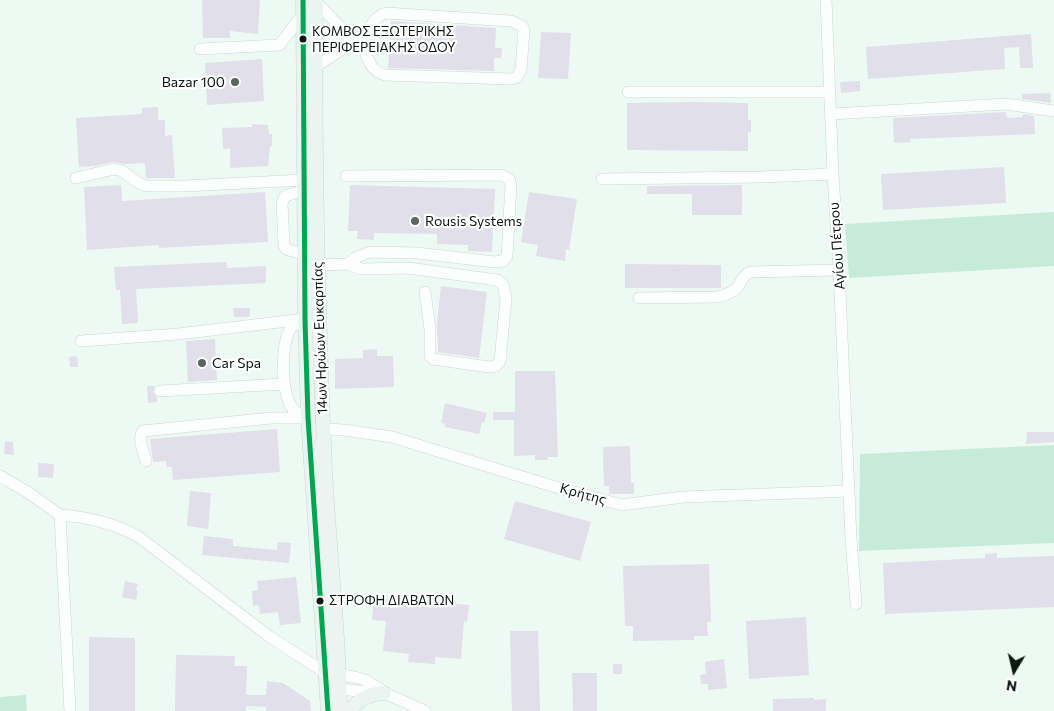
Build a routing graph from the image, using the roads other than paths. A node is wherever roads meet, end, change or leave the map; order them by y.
1 (826, 0) edge
2 (312, 1) edge
3 (302, 16) junction
4 (348, 41) junction
5 (362, 42) junction
6 (200, 48) dead end
7 (315, 67) junction
8 (628, 92) dead end
9 (829, 92) junction
10 (1054, 111) edge
11 (830, 114) junction
12 (833, 174) junction
13 (346, 176) dead end
14 (76, 178) dead end
15 (602, 179) dead end
16 (304, 185) junction
17 (305, 255) junction
18 (348, 264) junction
19 (318, 265) junction
20 (839, 270) junction
21 (425, 292) dead end
22 (639, 298) dead end
23 (305, 319) junction
24 (80, 341) dead end
25 (284, 384) junction
26 (160, 391) dead end
27 (308, 418) junction
28 (324, 429) junction
29 (146, 461) dead end
30 (0, 476) edge
31 (849, 491) junction
32 (60, 515) junction
33 (856, 604) dead end
34 (333, 681) junction
35 (386, 694) junction
36 (70, 711) edge
37 (328, 711) edge
38 (340, 711) edge
39 (350, 711) edge
40 (426, 711) edge

1 - 9 street, Αγίου Πέτρου
2 - 3 main road, 14ων Ηρώων Ευκαρπίας
2 - 4 street
2 - 7 main road, 14ων Ηρώων Ευκαρπίας
3 - 6 street
3 - 16 main road, 14ων Ηρώων Ευκαρπίας
4 - 5 street
4 - 7 street
5 - 5 street
7 - 19 main road, 14ων Ηρώων Ευκαρπίας
8 - 9 street
9 - 11 street, Αγίου Πέτρου
10 - 11 street
11 - 12 street, Αγίου Πέτρου
12 - 15 street
12 - 20 street, Αγίου Πέτρου
13 - 18 street
14 - 16 street
16 - 17 main road, 14ων Ηρώων Ευκαρπίας
16 - 17 street
17 - 23 main road, 14ων Ηρώων Ευκαρπίας
18 - 19 street
18 - 21 street
19 - 28 main road, 14ων Ηρώων Ευκαρπίας
20 - 22 street
20 - 31 street, Αγίου Πέτρου
23 - 24 street
23 - 25 street
23 - 27 main road, 14ων Ηρώων Ευκαρπίας
25 - 26 street
25 - 27 street
27 - 29 street
27 - 34 main road, 14ων Ηρώων Ευκαρπίας
28 - 31 street, Κρήτης
28 - 34 main road, 14ων Ηρώων Ευκαρπίας
30 - 32 street
31 - 33 street, Αγίου Πέτρου
32 - 34 street
32 - 36 street
34 - 35 street
34 - 37 main road
34 - 38 main road
35 - 39 main road
35 - 40 street

